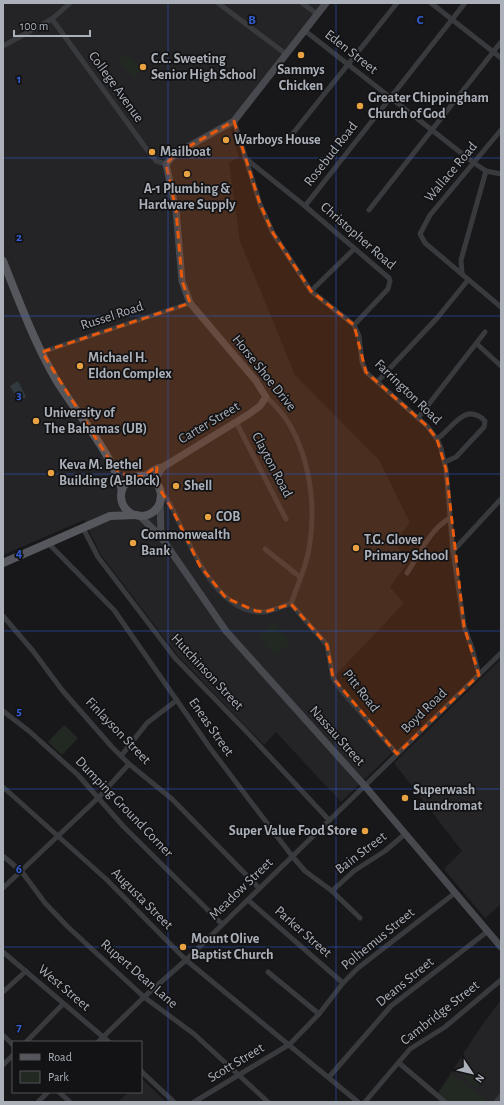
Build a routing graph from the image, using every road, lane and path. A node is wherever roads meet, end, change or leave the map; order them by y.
1 (70, 3) edge
2 (218, 3) edge
3 (302, 3) edge
4 (326, 3) edge
5 (397, 3) edge
6 (431, 3) edge
7 (465, 3) edge
8 (317, 14) junction
9 (52, 19) junction
10 (452, 19) junction
11 (304, 30) junction
12 (501, 42) edge
13 (3, 46) edge
14 (494, 52) junction
15 (286, 54) junction
16 (501, 58) edge
17 (348, 65) junction
18 (390, 98) junction
19 (234, 121) junction
20 (501, 130) edge
21 (432, 131) junction
22 (286, 142) dead end
23 (245, 158) junction
24 (474, 163) junction
25 (166, 164) junction
26 (486, 171) junction
27 (501, 174) edge
28 (305, 206) junction
29 (369, 210) dead end
30 (354, 249) junction
31 (3, 261) edge
32 (462, 274) junction
33 (468, 280) junction
34 (311, 291) junction
35 (190, 303) junction
36 (501, 307) edge
37 (354, 325) junction
38 (485, 332) dead end
39 (477, 344) junction
40 (42, 352) junction
41 (501, 366) edge
42 (377, 382) junction
43 (266, 397) junction
44 (418, 418) junction
45 (236, 422) junction
46 (437, 439) junction
47 (445, 462) junction
48 (163, 467) junction
49 (115, 469) junction
50 (144, 476) junction
51 (131, 478) junction
52 (122, 490) junction
53 (158, 490) junction
54 (501, 499) edge
55 (122, 503) junction
56 (137, 515) junction
57 (110, 516) junction
58 (286, 518) dead end
59 (450, 518) junction
60 (83, 528) junction
61 (161, 537) junction
62 (48, 543) junction
63 (265, 549) dead end
64 (453, 551) junction
65 (3, 563) edge
66 (407, 573) dead end
67 (300, 577) junction
68 (290, 604) junction
69 (4, 619) edge
70 (501, 653) edge
71 (479, 675) junction
72 (178, 700) junction
73 (3, 711) edge
74 (397, 754) junction
75 (121, 756) junction
76 (129, 764) junction
77 (364, 785) junction
78 (3, 787) edge
79 (98, 798) junction
80 (329, 820) junction
81 (405, 834) junction
82 (58, 836) junction
83 (3, 856) edge
84 (292, 856) junction
85 (22, 872) junction
86 (3, 888) edge
87 (259, 888) junction
88 (332, 892) junction
89 (455, 893) junction
90 (248, 900) junction
91 (360, 918) dead end
92 (222, 924) junction
93 (488, 931) junction
94 (501, 946) edge
95 (3, 952) edge
96 (186, 960) junction
97 (26, 971) junction
98 (268, 972) dead end
99 (501, 980) edge
100 (343, 983) junction
101 (3, 992) edge
102 (144, 997) junction
103 (63, 1004) junction
104 (319, 1014) junction
105 (3, 1036) edge
106 (104, 1037) junction
107 (27, 1041) edge
108 (99, 1041) edge
109 (109, 1041) edge
110 (12, 1044) edge
111 (290, 1044) junction
112 (12, 1056) edge
113 (399, 1063) junction
114 (3, 1065) edge
115 (142, 1072) edge
116 (239, 1076) junction
117 (329, 1077) junction
118 (47, 1093) edge
119 (59, 1093) edge
120 (501, 1096) edge
121 (38, 1102) edge
122 (70, 1102) edge
123 (174, 1102) edge
124 (194, 1102) edge
125 (268, 1102) edge
126 (358, 1102) edge
127 (365, 1102) edge
128 (444, 1102) edge
129 (496, 1102) edge

1 - 9 street
2 - 15 street
3 - 8 street
4 - 8 street
5 - 17 street
6 - 10 street
7 - 10 street, Rosebud Road
8 - 11 street
9 - 13 street
9 - 25 street, College Avenue
10 - 14 street
10 - 18 street, Rosebud Road
11 - 15 street
11 - 17 street, Eden Street
12 - 14 street
14 - 16 street
14 - 21 street
15 - 19 street
17 - 18 street, Eden Street
17 - 22 street
18 - 21 street, Eden Street
18 - 28 street, Rosebud Road
19 - 23 street
19 - 25 street
20 - 24 street, Wallace Road
21 - 24 street, Eden Street
21 - 29 street
23 - 28 street, Christopher Road
23 - 34 street
24 - 26 street, Eden Street
24 - 32 street, Wallace Road
25 - 35 street, Horse Shoe Drive
26 - 27 street, Eden Street
26 - 32 street
28 - 30 street, Christopher Road
30 - 34 street
30 - 37 street, Christopher Road
31 - 40 main road
32 - 33 street
33 - 36 street
33 - 42 street
34 - 37 street
35 - 40 street, Russel Road
35 - 43 street, Horse Shoe Drive
37 - 42 street, Farrington Road
38 - 39 street
39 - 41 street
39 - 44 street
40 - 49 main road
42 - 44 street, Farrington Road
43 - 45 street, Carter Street
43 - 67 street, Horse Shoe Drive
44 - 46 street, Farrington Road
45 - 48 street, Carter Street
45 - 58 street, Clayton Road
46 - 47 street, Farrington Road
46 - 47 street
47 - 59 street, Farrington Road
48 - 50 street, Carter Street
48 - 53 street
49 - 51 main road
49 - 52 main road
50 - 51 main road
50 - 53 main road
51 - 52 main road
52 - 55 main road
53 - 56 main road
53 - 61 street
53 - 68 street
54 - 64 street
55 - 56 main road
55 - 57 main road
56 - 57 main road
56 - 61 street, Nassau Street
57 - 60 main road
59 - 64 street, Farrington Road
59 - 66 street
60 - 62 main road
60 - 80 street, Hutchinson Street
61 - 77 street, Nassau Street
62 - 65 main road
62 - 72 street, Eneas Street
63 - 67 street
64 - 71 street, Farrington Road
67 - 68 street, Horse Shoe Drive
68 - 74 street, Pitt Road
69 - 75 street, Finlayson Street
70 - 71 street, Boyd Road
71 - 74 street, Boyd Road
72 - 75 street
72 - 84 street, Eneas Street
73 - 79 street, Dumping Ground Corner
74 - 77 street, Boyd Road
75 - 76 street, Finlayson Street
76 - 79 street
76 - 87 street, Finlayson Street
77 - 80 street, Meadow Street
77 - 81 street, Nassau Street
78 - 82 street, Augusta Street
79 - 82 street
79 - 92 street, Dumping Ground Corner
80 - 84 street, Meadow Street
81 - 88 street, Bain Street
81 - 89 street, Nassau Street
82 - 85 street
82 - 96 street, Augusta Street
83 - 85 street, Rupert Dean Lane
84 - 87 street, Meadow Street
84 - 88 street, Eneas Street
85 - 86 street
85 - 102 street, Rupert Dean Lane
87 - 90 street, Meadow Street
88 - 91 street, Eneas Street
89 - 93 street, Nassau Street
89 - 100 street, Polhemus Street
90 - 92 street, Meadow Street
90 - 100 street, Parker Street
92 - 96 street, Meadow Street
93 - 94 street, Nassau Street
93 - 117 street, Deans Street
95 - 97 street, West Street
96 - 102 street, Meadow Street
96 - 111 street, Augusta Street
97 - 101 street
97 - 103 street, West Street
98 - 104 street
99 - 113 street, Cambridge Street
100 - 104 street, Polhemus Street
102 - 106 street, Meadow Street
102 - 116 street, Rupert Dean Lane
103 - 106 street, West Street
103 - 107 street
104 - 111 street, Polhemus Street
105 - 110 street
106 - 108 street, Meadow Street
106 - 109 street, West Street
111 - 116 street, Scott Street
111 - 117 street, Augusta Street
112 - 114 street
113 - 127 street, Cambridge Street
113 - 128 street
115 - 123 street
116 - 124 street, Scott Street
116 - 125 street, Rupert Dean Lane
117 - 126 street, Augusta Street
118 - 121 street
119 - 122 street
120 - 129 street

